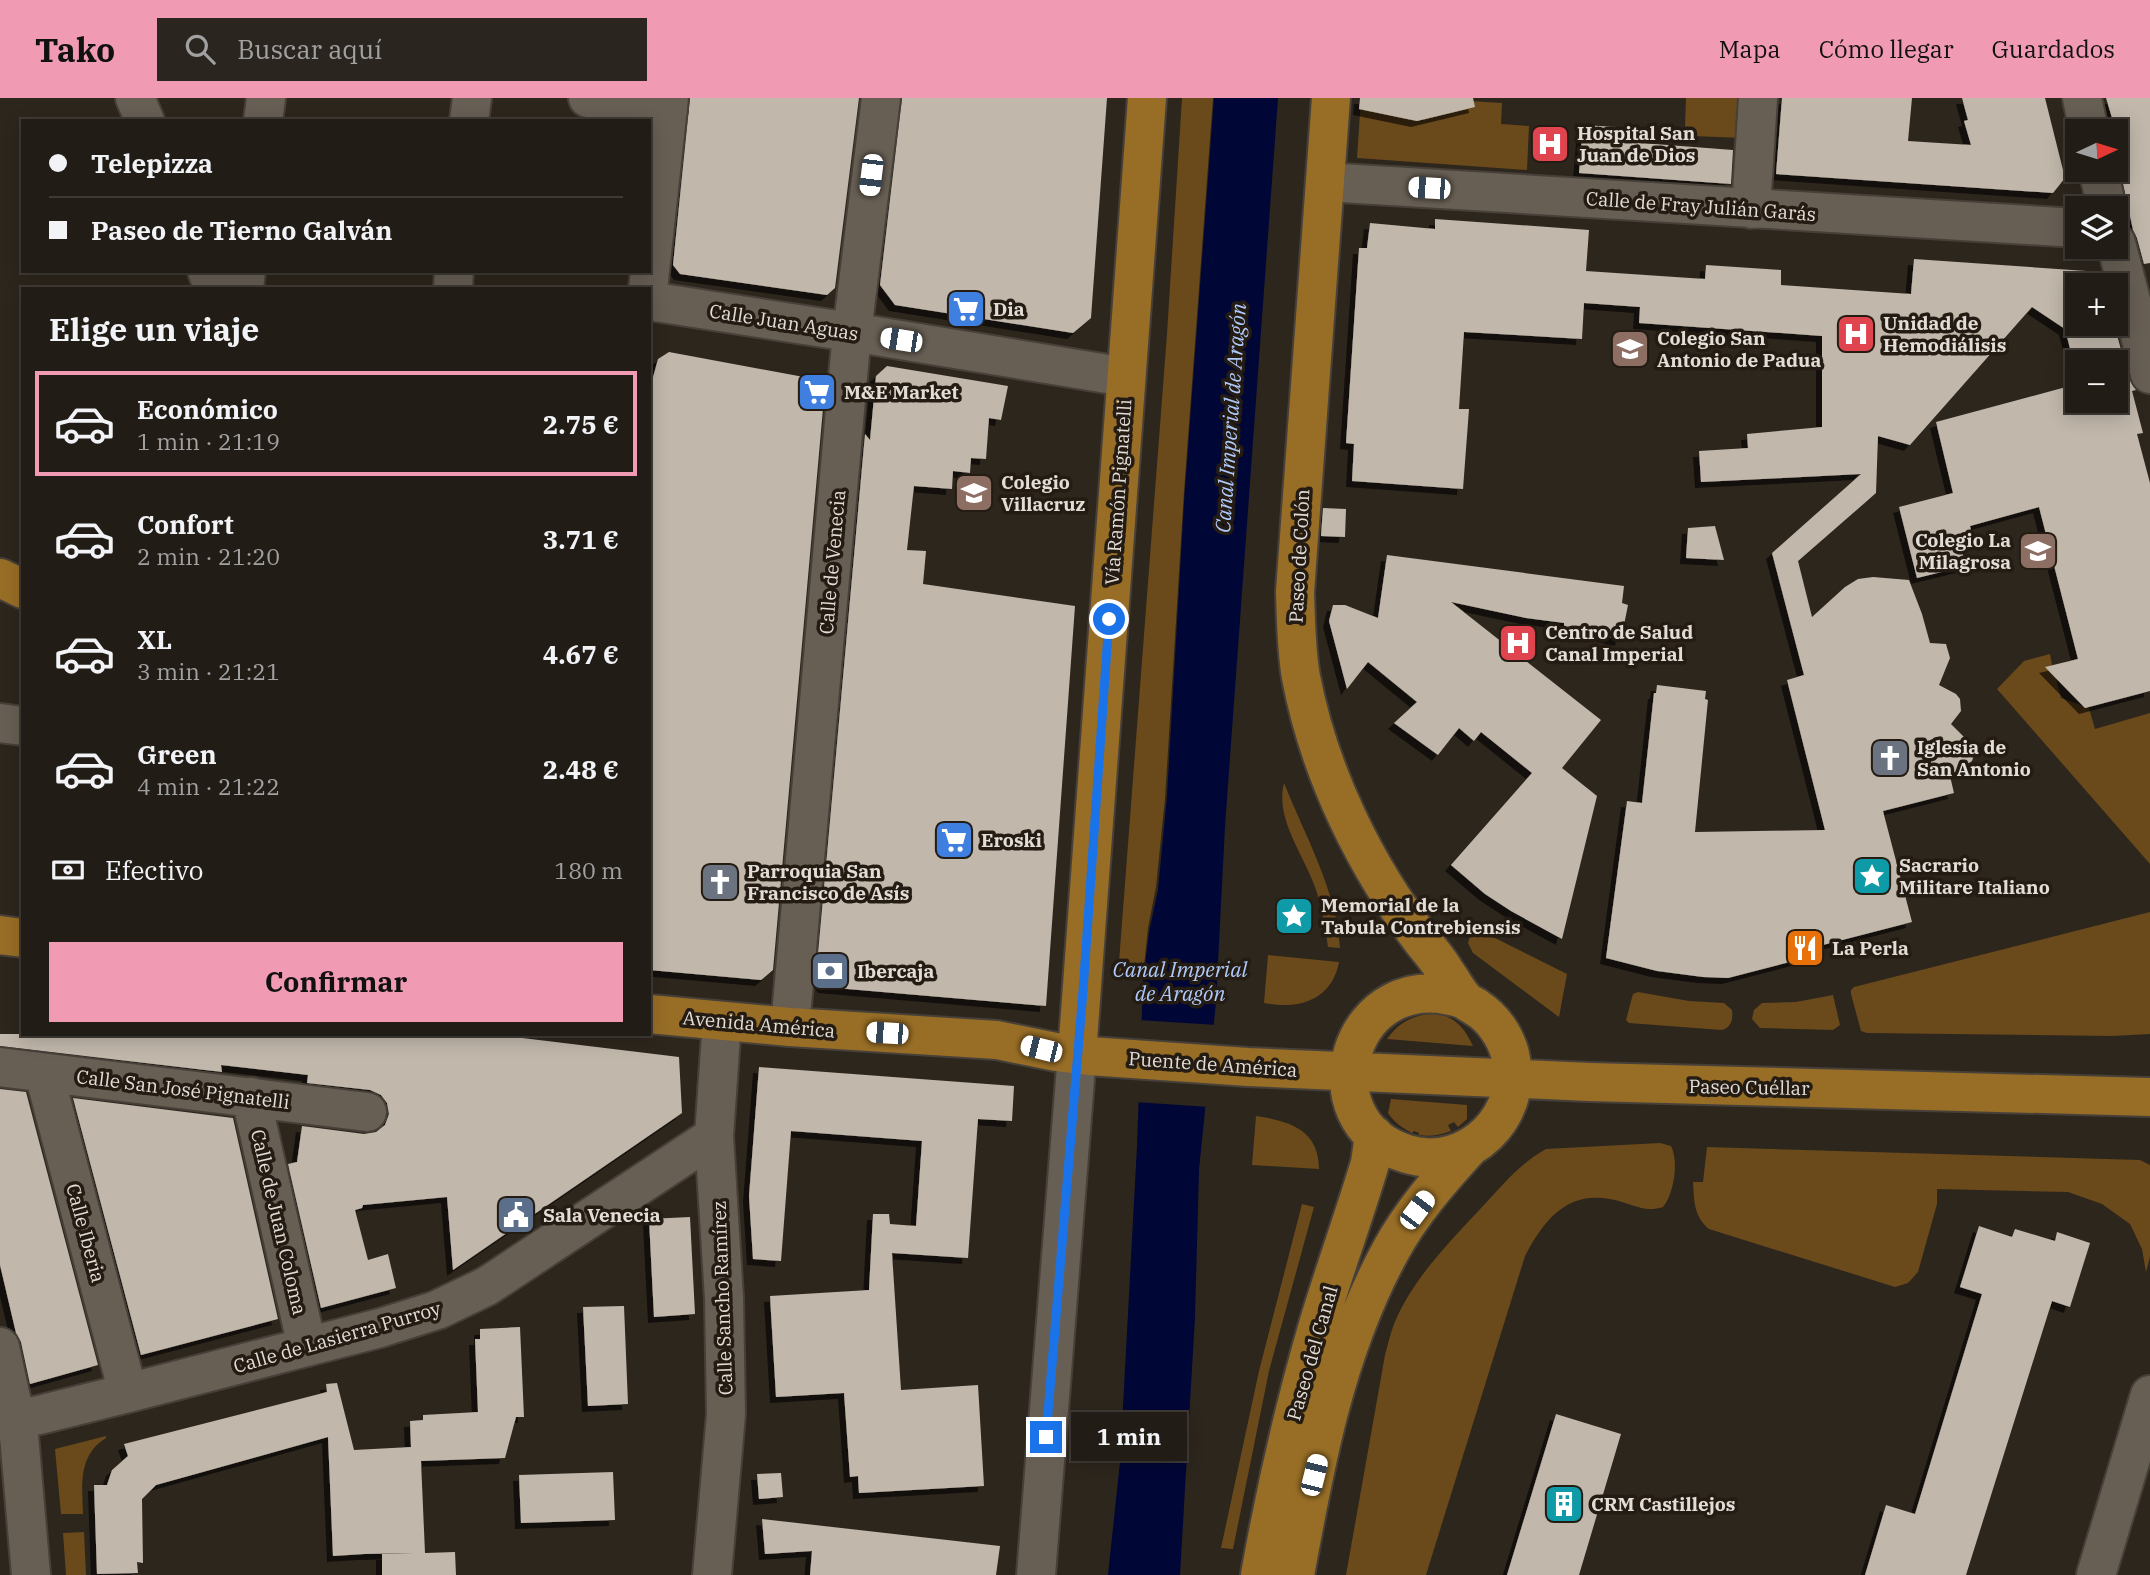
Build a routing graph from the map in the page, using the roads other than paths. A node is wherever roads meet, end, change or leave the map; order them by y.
1 (135, 98) edge
2 (266, 98) edge
3 (472, 98) edge
4 (588, 98) edge
5 (881, 98) edge
6 (1147, 98) edge
7 (1331, 98) edge
8 (1758, 98) edge
9 (2082, 98) edge
10 (669, 104) edge
11 (144, 119) edge
12 (263, 119) edge
13 (470, 119) edge
14 (2087, 119) edge
15 (1325, 182) junction
16 (1751, 209) junction
17 (2065, 228) edge
18 (2120, 259) edge
19 (651, 263) edge
20 (651, 301) edge
21 (852, 332) junction
22 (2150, 374) edge
23 (1126, 377) junction
24 (0, 578) edge
25 (21, 588) edge
26 (0, 723) edge
27 (21, 726) edge
28 (0, 935) edge
29 (21, 938) edge
30 (1465, 1000) junction
31 (651, 1014) edge
32 (722, 1021) junction
33 (790, 1027) junction
34 (1077, 1054) junction
35 (0, 1067) edge
36 (44, 1073) junction
37 (1348, 1073) junction
38 (1512, 1079) junction
39 (251, 1097) junction
40 (2150, 1097) edge
41 (367, 1112) dead end
42 (1374, 1135) junction
43 (714, 1136) junction
44 (1468, 1149) junction
45 (0, 1347) edge
46 (307, 1347) junction
47 (128, 1393) junction
48 (2150, 1395) edge
49 (8, 1421) edge
50 (31, 1575) edge
51 (712, 1575) edge
52 (1036, 1575) edge
53 (1260, 1575) edge
54 (1295, 1575) edge
55 (2096, 1575) edge

1 - 11 street
2 - 12 street
3 - 13 street
4 - 10 street
5 - 21 street, Calle de Venecia
6 - 23 main road, Vía Ramón Pignatelli
7 - 15 main road, Paseo de Colón
8 - 16 street
9 - 14 street
10 - 19 street
15 - 16 street, Calle de Fray Julián Garás
15 - 30 main road, Paseo de Colón
16 - 17 street, Calle de Fray Julián Garás
18 - 22 street
20 - 21 street, Calle Juan Aguas
21 - 23 street, Calle Juan Aguas
21 - 33 street, Calle de Venecia
23 - 34 main road, Vía Ramón Pignatelli
24 - 25 main road
26 - 27 street
28 - 29 main road
30 - 37 main road, Paseo del Canal
30 - 38 main road, Paseo de Colón
31 - 32 main road, Avenida América
32 - 33 main road, Avenida América
32 - 43 street, Calle Sancho Ramírez
33 - 34 main road, Avenida América
34 - 37 main road, Puente de América
34 - 52 street
35 - 36 street, Calle San José Pignatelli
36 - 39 street, Calle San José Pignatelli
36 - 47 street, Calle Iberia
37 - 38 main road, Paseo Cuéllar
37 - 42 main road, Paseo del Canal
38 - 40 main road, Paseo Cuéllar
38 - 44 main road, Paseo del Canal
39 - 41 street, Calle San José Pignatelli
39 - 46 street, Calle de Juan Coloma
42 - 44 main road, Paseo del Canal
42 - 53 main road, Paseo del Canal
43 - 46 street, Calle de Lasierra Purroy
43 - 51 street, Calle Sancho Ramírez
44 - 54 main road, Paseo del Canal
45 - 49 street
46 - 47 street, Calle de Lasierra Purroy
47 - 49 street, Calle de Lasierra Purroy
48 - 55 street
49 - 50 street

